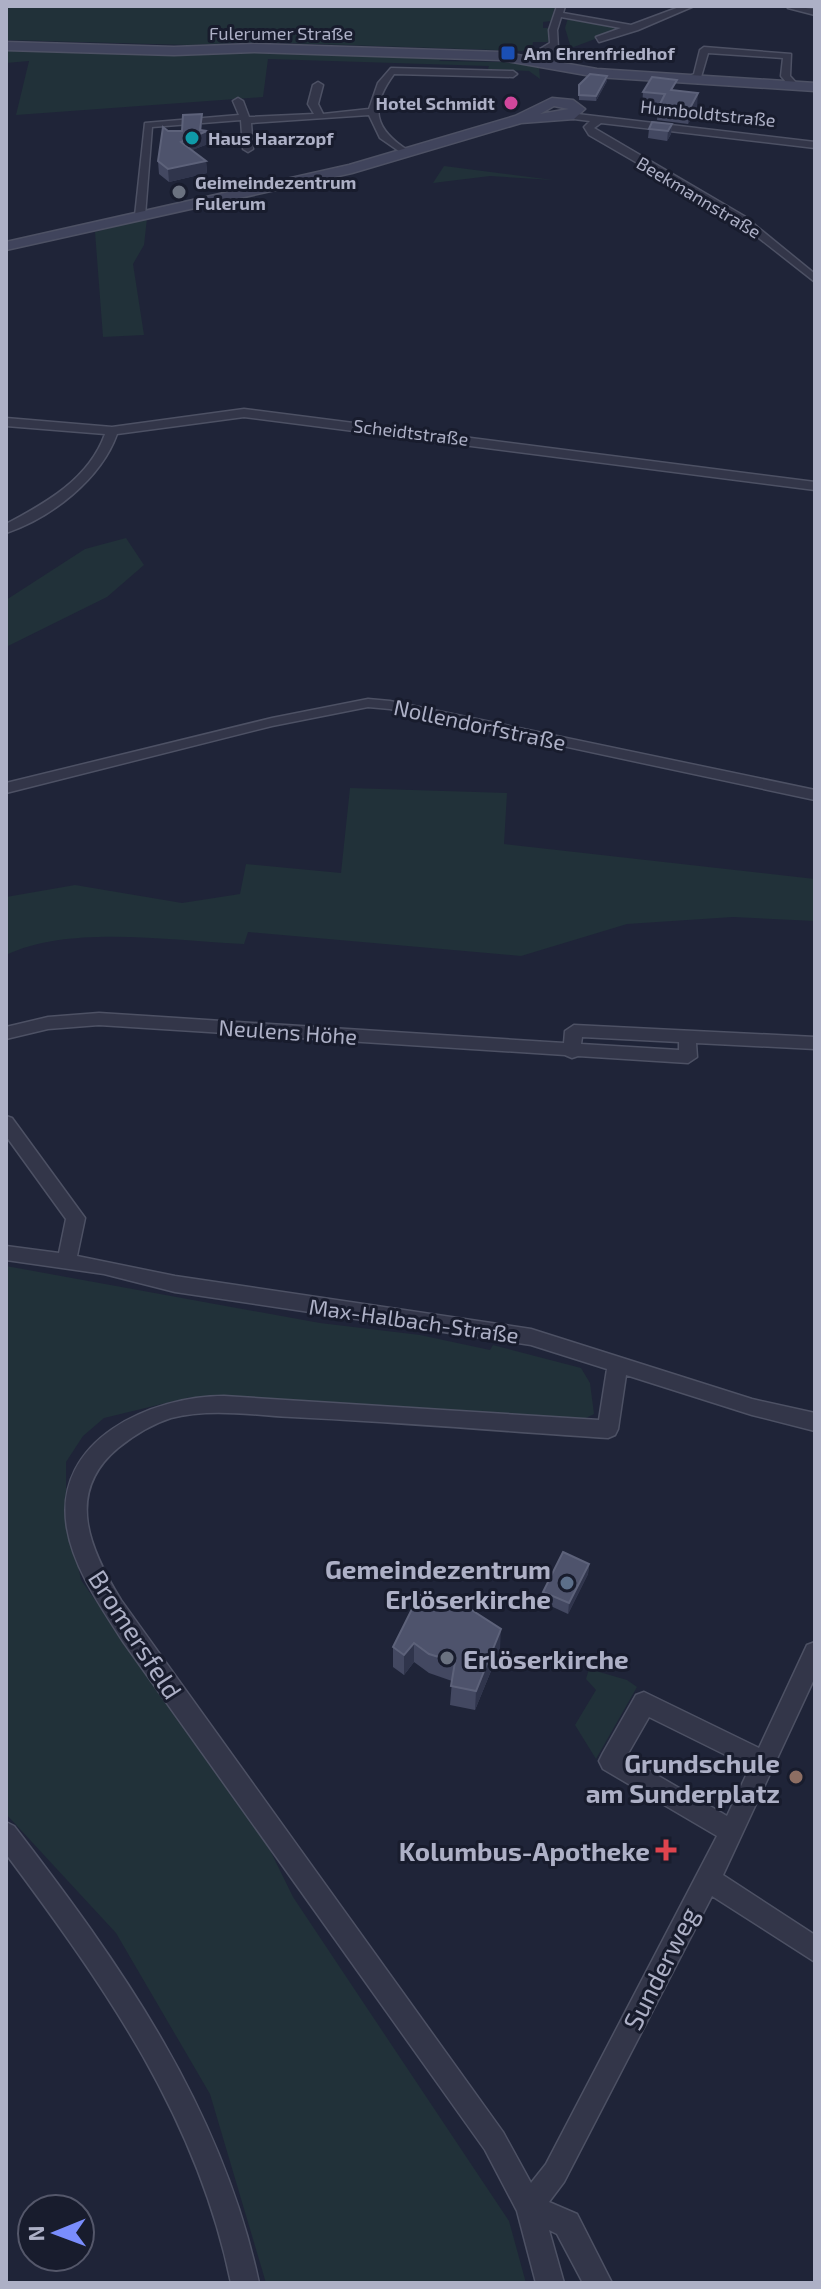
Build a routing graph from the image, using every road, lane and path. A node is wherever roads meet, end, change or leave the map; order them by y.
1 (690, 6) edge
2 (791, 6) edge
3 (559, 10) edge
4 (815, 12) edge
5 (635, 28) junction
6 (599, 39) dead end
7 (555, 44) junction
8 (6, 46) edge
9 (528, 60) junction
10 (556, 64) junction
11 (584, 71) junction
12 (513, 74) dead end
13 (693, 77) junction
14 (563, 82) junction
15 (790, 83) junction
16 (318, 85) dead end
17 (815, 85) edge
18 (238, 101) dead end
19 (547, 109) junction
20 (571, 110) junction
21 (370, 112) junction
22 (320, 117) junction
23 (245, 118) junction
24 (598, 120) junction
25 (804, 135) dead end
26 (792, 143) junction
27 (815, 145) edge
28 (248, 149) dead end
29 (406, 153) junction
30 (140, 216) junction
31 (6, 246) edge
32 (815, 279) edge
33 (6, 422) edge
34 (112, 431) junction
35 (815, 486) edge
36 (6, 529) edge
37 (6, 788) edge
38 (815, 795) edge
39 (6, 1033) edge
40 (815, 1043) edge
41 (6, 1123) edge
42 (6, 1253) edge
43 (66, 1263) junction
44 (618, 1365) junction
45 (815, 1422) edge
46 (815, 1652) edge
47 (764, 1762) junction
48 (732, 1832) junction
49 (6, 1834) edge
50 (706, 1878) junction
51 (815, 1950) edge
52 (529, 2207) junction
53 (245, 2283) edge
54 (550, 2283) edge
55 (598, 2283) edge

1 - 5 street
2 - 4 street
3 - 5 street
3 - 7 street
5 - 6 street
7 - 9 street
7 - 10 street
8 - 9 main road, Fulerumer Straße
9 - 10 main road, Fulerumer Straße
10 - 11 main road, Fulerumer Straße
10 - 13 main road, Fulerumer Straße
10 - 14 main road
10 - 19 main road
11 - 13 main road, Fulerumer Straße
11 - 14 main road
12 - 21 street
13 - 15 main road, Fulerumer Straße
13 - 15 street
14 - 20 main road
15 - 17 main road, Fulerumer Straße
16 - 22 street
18 - 23 street
19 - 20 main road, Humboldtstraße
19 - 29 main road, Humboldtstraße
20 - 24 street, Humboldtstraße
21 - 22 street
21 - 29 street
22 - 23 street
23 - 28 street
23 - 30 street
24 - 26 street, Humboldtstraße
24 - 32 street, Beekmannstraße
25 - 26 street
26 - 27 street, Humboldtstraße
29 - 30 main road, Humboldtstraße
30 - 31 main road, Humboldtstraße
33 - 34 street, Scheidtstraße
34 - 35 street, Scheidtstraße
34 - 36 street
37 - 38 street, Nollendorfstraße
39 - 40 street, Neulens Höhe
41 - 43 street
42 - 43 street, Max-Halbach-Straße
43 - 44 street, Max-Halbach-Straße
44 - 45 street, Max-Halbach-Straße
44 - 52 street, Bromersfeld
46 - 47 street, Sunderweg
47 - 48 street, Sunderweg
47 - 48 street
48 - 50 street, Sunderweg
49 - 53 street
50 - 51 street
50 - 52 street, Sunderweg
52 - 54 street
52 - 55 street

